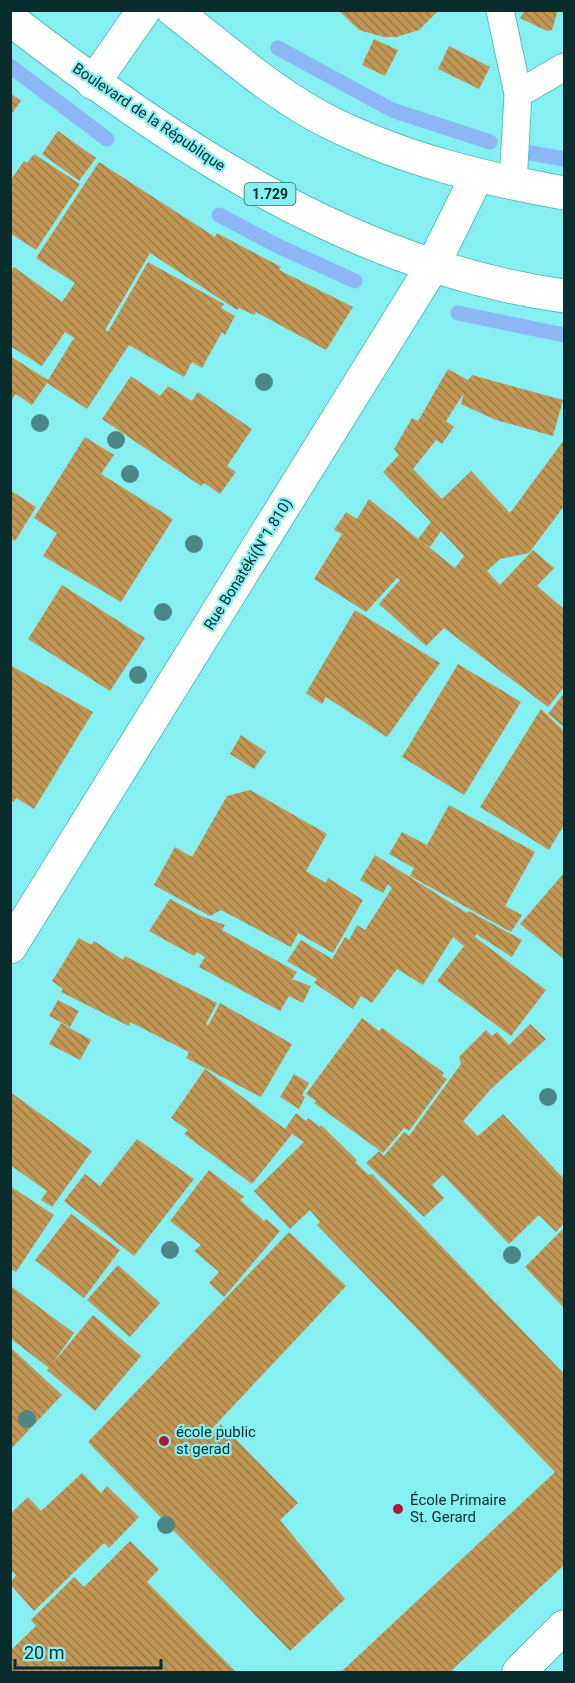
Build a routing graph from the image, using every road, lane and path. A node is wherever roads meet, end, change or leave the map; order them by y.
1 (144, 10) edge
2 (173, 10) edge
3 (500, 10) edge
4 (10, 19) edge
5 (564, 67) edge
6 (93, 83) junction
7 (518, 94) junction
8 (477, 176) junction
9 (513, 184) junction
10 (564, 193) edge
11 (432, 267) junction
12 (564, 296) edge
13 (16, 928) edge
14 (564, 1627) edge
15 (519, 1672) edge

1 - 6 main road
2 - 8 main road
3 - 7 lane
4 - 6 main road, Boulevard de la République / 1.729
5 - 7 lane
6 - 11 main road, Boulevard de la République / 1.729
7 - 9 lane
8 - 9 main road
8 - 11 main road, Rue Bonatéki(N°1.810)
9 - 10 main road
11 - 12 main road, Boulevard de la République / 1.729
11 - 13 main road, Rue Bonatéki(N°1.810)
14 - 15 main road

